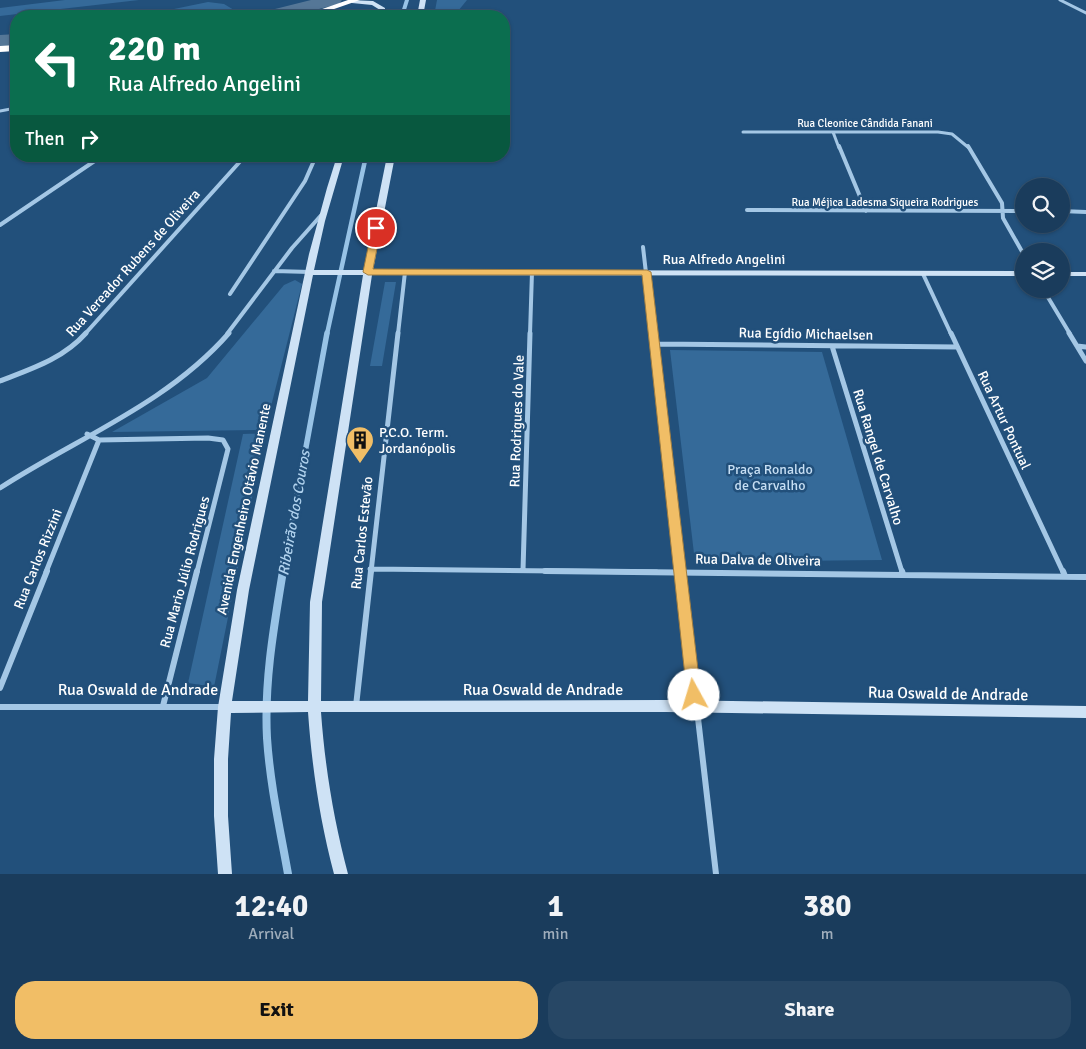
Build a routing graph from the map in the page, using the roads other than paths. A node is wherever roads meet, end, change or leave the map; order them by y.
1 (1060, 0) edge
2 (354, 1) edge
3 (329, 10) edge
4 (383, 10) edge
5 (1086, 13) edge
6 (743, 132) dead end
7 (833, 132) junction
8 (93, 162) edge
9 (240, 162) edge
10 (314, 162) edge
11 (340, 162) edge
12 (390, 162) edge
13 (326, 210) junction
14 (747, 210) dead end
15 (866, 211) junction
16 (1003, 211) junction
17 (1015, 211) edge
18 (1070, 211) edge
19 (1086, 212) edge
20 (0, 225) edge
21 (1017, 243) edge
22 (643, 247) dead end
23 (274, 271) junction
24 (310, 272) junction
25 (368, 272) junction
26 (405, 272) junction
27 (532, 272) junction
28 (647, 272) junction
29 (923, 274) junction
30 (1015, 274) edge
31 (1070, 274) edge
32 (1086, 274) edge
33 (230, 294) dead end
34 (1049, 298) edge
35 (656, 344) junction
36 (832, 346) junction
37 (1078, 346) junction
38 (1086, 346) edge
39 (957, 347) junction
40 (1086, 361) edge
41 (0, 381) edge
42 (87, 434) junction
43 (100, 440) junction
44 (0, 488) edge
45 (370, 569) junction
46 (523, 570) junction
47 (680, 572) junction
48 (903, 574) junction
49 (1065, 576) junction
50 (1086, 577) edge
51 (0, 688) edge
52 (163, 706) junction
53 (0, 707) edge
54 (224, 707) junction
55 (316, 707) junction
56 (356, 707) junction
57 (695, 707) junction
58 (1086, 712) edge
59 (225, 874) edge
60 (341, 874) edge
61 (716, 874) edge

1 - 5 street
2 - 3 highway
2 - 4 main road
6 - 7 street, Rua Cleonice Cândida Fanani
7 - 15 street
7 - 16 street, Rua Cleonice Cândida Fanani
8 - 20 street
9 - 41 street, Rua Vereador Rubens de Oliveira
10 - 33 street
11 - 13 main road, Avenida Engenheiro Otávio Manente
12 - 25 main road
13 - 23 street
13 - 24 main road, Avenida Engenheiro Otávio Manente
14 - 15 street, Rua Méjica Ladesma Siqueira Rodrigues
15 - 16 street, Rua Méjica Ladesma Siqueira Rodrigues
16 - 17 street, Rua Méjica Ladesma Siqueira Rodrigues
16 - 21 street, Rua Cleonice Cândida Fanani
18 - 19 street
22 - 28 street
23 - 24 street, Rua Alfredo Angelini
23 - 42 street
24 - 25 main road, Rua Alfredo Angelini
24 - 54 main road, Avenida Engenheiro Otávio Manente
25 - 26 main road, Rua Alfredo Angelini
25 - 55 main road
26 - 27 main road, Rua Alfredo Angelini
26 - 45 street, Rua Carlos Estevão
27 - 28 main road, Rua Alfredo Angelini
27 - 46 street, Rua Rodrigues do Vale
28 - 29 main road, Rua Alfredo Angelini
28 - 35 street
29 - 30 main road, Rua Alfredo Angelini
29 - 39 street, Rua Artur Pontual
31 - 32 main road
34 - 37 street
35 - 36 street, Rua Egídio Michaelsen
35 - 47 street
36 - 39 street, Rua Egídio Michaelsen
36 - 48 street, Rua Rangel de Carvalho
37 - 38 street
37 - 40 street
39 - 49 street, Rua Artur Pontual
42 - 43 street
42 - 44 street
43 - 51 street, Rua Carlos Rizzini
43 - 52 street, Rua Mario Júlio Rodrigues
45 - 46 street, Rua Dalva de Oliveira
45 - 56 street, Rua Carlos Estevão
46 - 47 street, Rua Dalva de Oliveira
47 - 48 street, Rua Dalva de Oliveira
47 - 57 street
48 - 49 street, Rua Dalva de Oliveira
49 - 50 street, Rua Dalva de Oliveira
52 - 53 street, Rua Oswald de Andrade
52 - 54 street, Rua Oswald de Andrade
54 - 55 main road, Rua Oswald de Andrade
54 - 59 main road, Avenida Engenheiro Otávio Manente
55 - 56 main road, Rua Oswald de Andrade
55 - 60 main road
56 - 57 main road, Rua Oswald de Andrade
57 - 58 main road, Rua Oswald de Andrade
57 - 61 street

